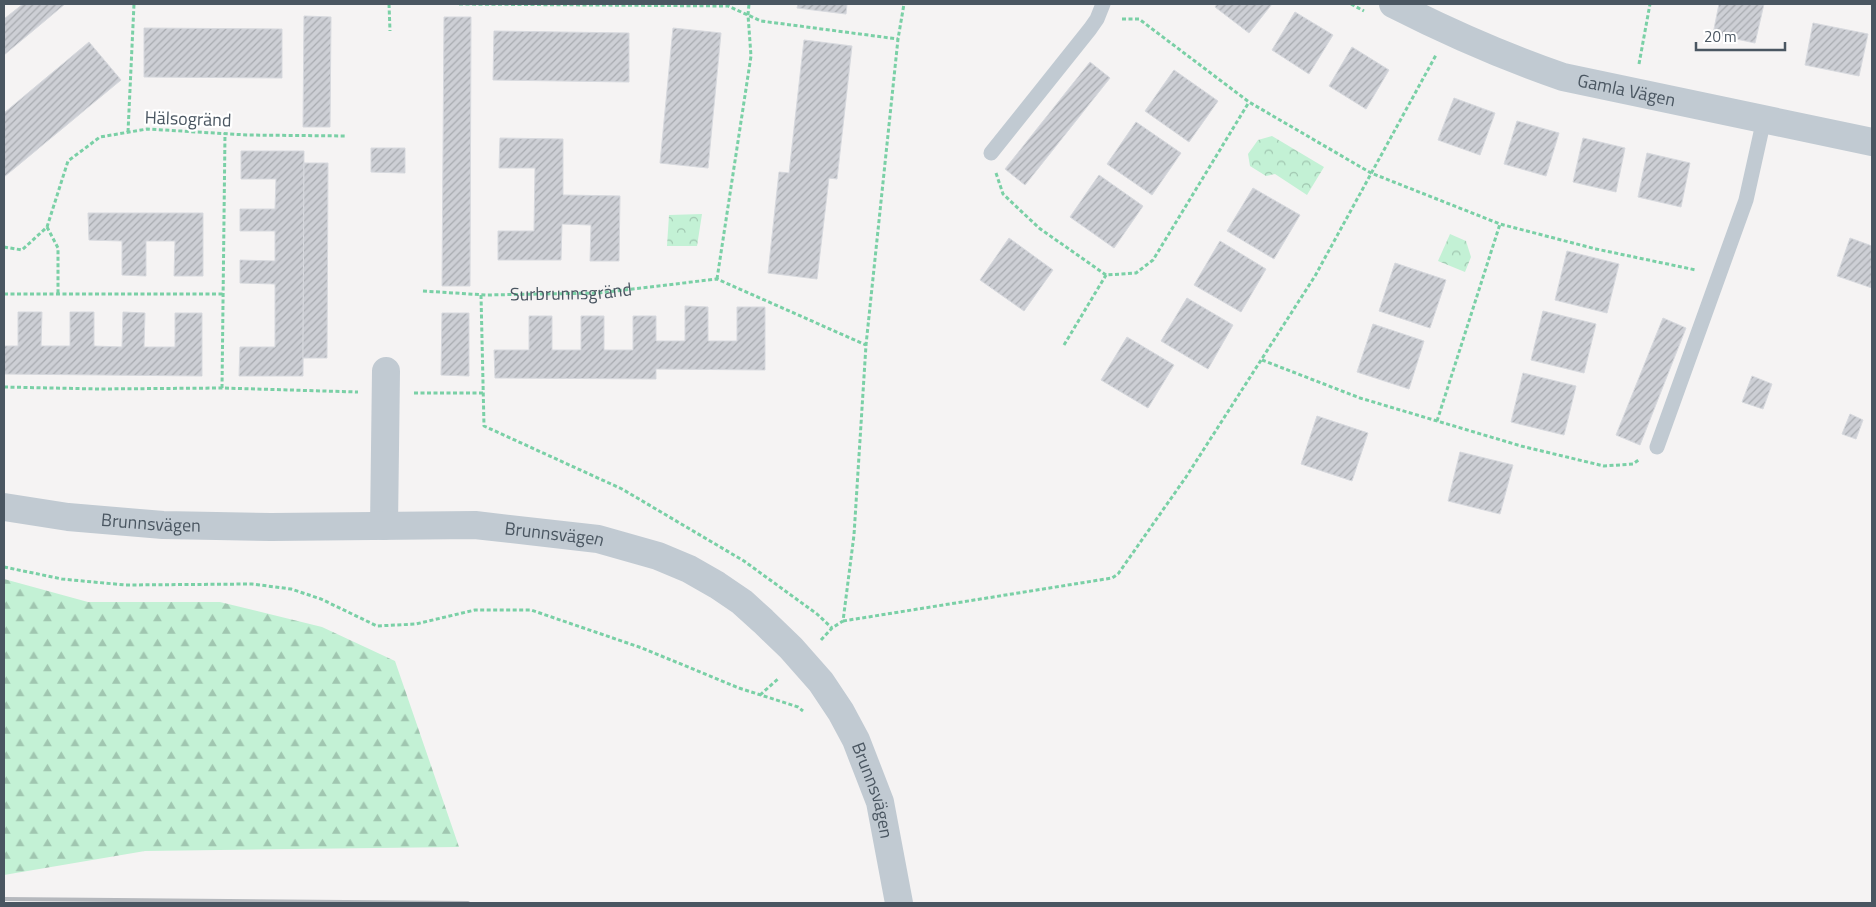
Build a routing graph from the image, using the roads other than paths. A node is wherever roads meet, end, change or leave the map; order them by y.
1 (1103, 4) edge
2 (1393, 4) edge
3 (1764, 119) junction
4 (1872, 142) edge
5 (990, 154) road end
6 (386, 382) road end
7 (1657, 447) road end
8 (4, 507) edge
9 (384, 526) junction
10 (900, 903) edge

1 - 5 lane
2 - 3 street, Gamla Vägen
3 - 4 street, Gamla Vägen
3 - 7 lane
6 - 9 street
8 - 9 street, Brunnsvägen
9 - 10 street, Brunnsvägen

